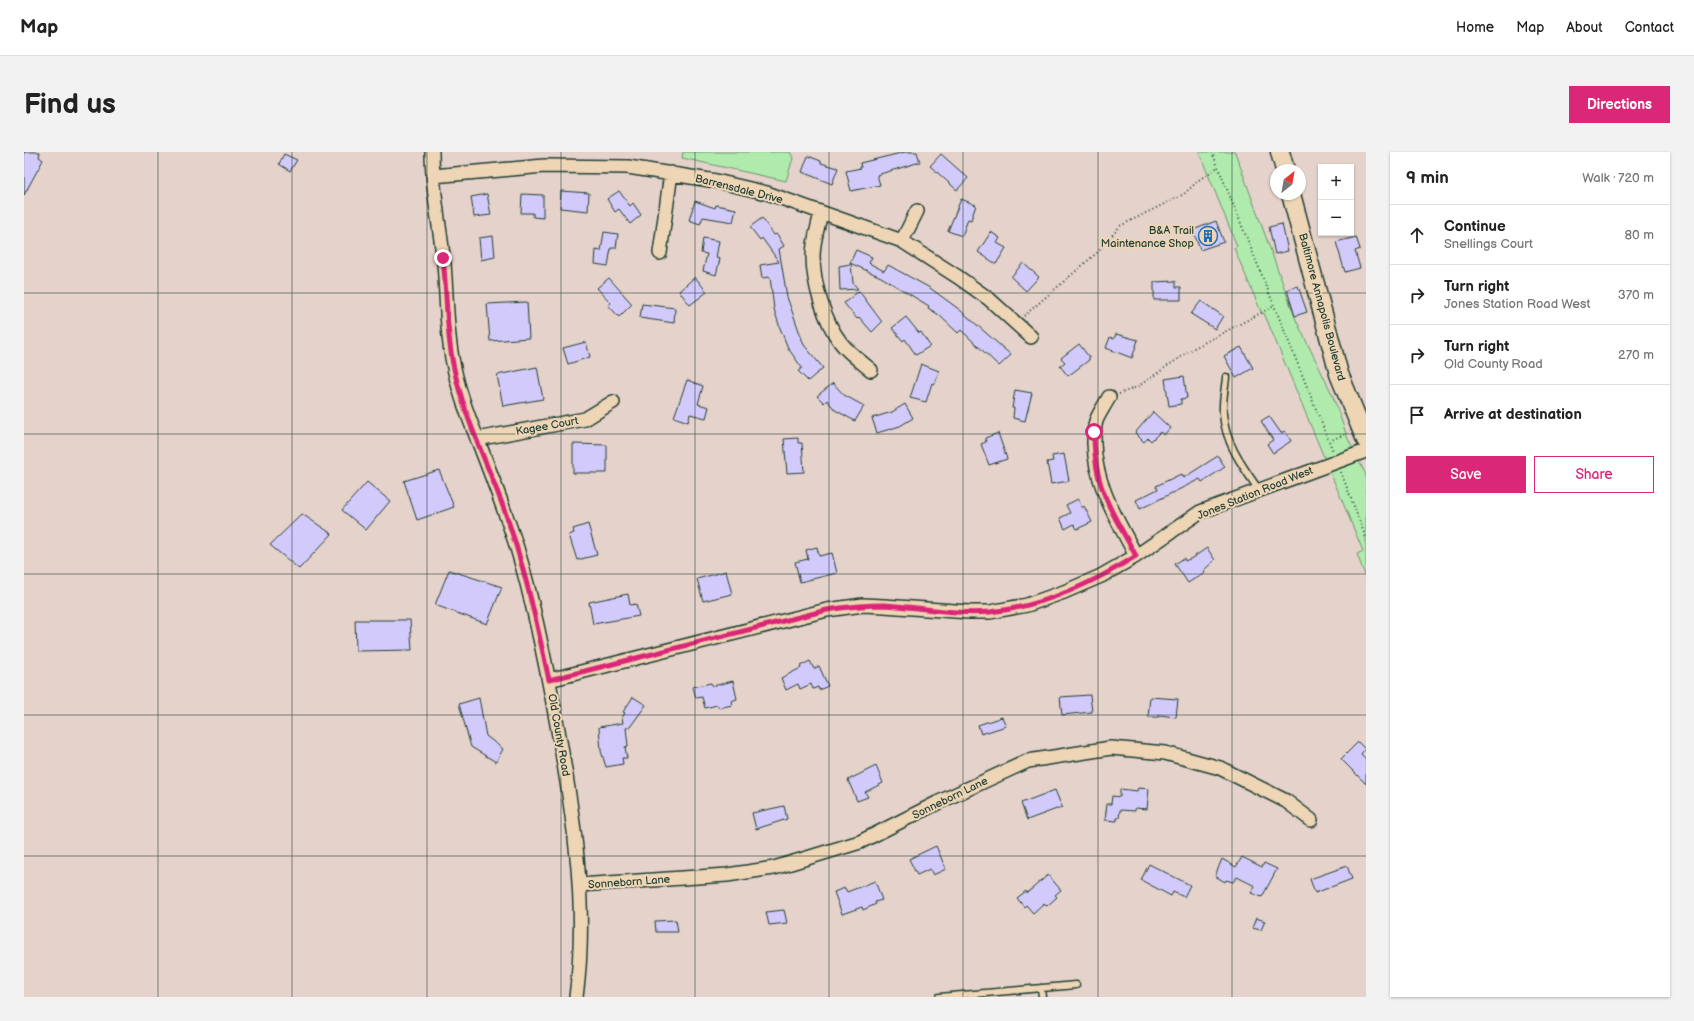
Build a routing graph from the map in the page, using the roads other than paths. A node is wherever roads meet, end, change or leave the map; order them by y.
1 (432, 152) edge
2 (1280, 152) edge
3 (1283, 164) edge
4 (671, 173) junction
5 (433, 176) junction
6 (1293, 200) edge
7 (917, 211) dead end
8 (821, 213) junction
9 (902, 241) junction
10 (660, 253) dead end
11 (1031, 338) dead end
12 (871, 370) dead end
13 (1226, 377) dead end
14 (1109, 397) road end
15 (613, 402) dead end
16 (477, 439) junction
17 (1366, 440) edge
18 (1366, 451) edge
19 (1259, 490) junction
20 (1136, 556) junction
21 (549, 680) junction
22 (1311, 820) dead end
23 (580, 885) junction
24 (1076, 985) dead end
25 (1041, 988) junction
26 (576, 997) edge
27 (939, 997) edge
28 (1042, 997) edge

1 - 5 street, Old County Road
2 - 3 street
4 - 5 street, Barrensdale Drive
4 - 8 street, Barrensdale Drive
4 - 10 street
5 - 16 street, Old County Road
6 - 17 street, Baltimore Annapolis Boulevard
7 - 9 street
8 - 9 street, Barrensdale Drive
8 - 12 street
9 - 11 street, Barrensdale Drive
13 - 19 lane
14 - 20 street
15 - 16 street, Kagee Court
16 - 21 street, Old County Road
18 - 19 street, Jones Station Road West
19 - 20 street, Jones Station Road West
20 - 21 street, Jones Station Road West
21 - 23 street, Old County Road
22 - 23 street, Sonneborn Lane
23 - 26 street, Old County Road
24 - 25 lane
25 - 27 lane
25 - 28 lane

